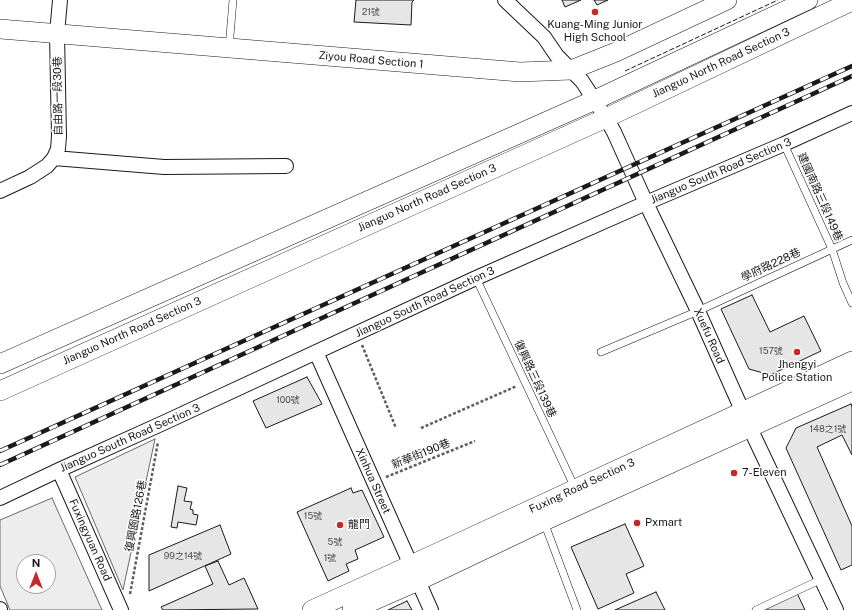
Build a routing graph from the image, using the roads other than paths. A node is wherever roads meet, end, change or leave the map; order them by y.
1 (60, 0) edge
2 (233, 0) edge
3 (505, 0) edge
4 (728, 0) edge
5 (808, 0) edge
6 (852, 1) edge
7 (0, 29) edge
8 (57, 34) junction
9 (229, 48) junction
10 (571, 70) junction
11 (595, 100) junction
12 (852, 113) edge
13 (606, 118) junction
14 (784, 144) junction
15 (54, 158) junction
16 (286, 166) dead end
17 (0, 191) edge
18 (646, 203) junction
19 (852, 240) edge
20 (832, 250) junction
21 (476, 278) junction
22 (852, 303) edge
23 (698, 311) junction
24 (316, 352) junction
25 (601, 352) dead end
26 (852, 361) edge
27 (0, 364) edge
28 (852, 381) edge
29 (0, 391) edge
30 (746, 420) junction
31 (59, 470) junction
32 (575, 489) junction
33 (0, 498) edge
34 (544, 521) junction
35 (414, 573) junction
36 (822, 579) junction
37 (121, 610) edge
38 (312, 610) edge
39 (352, 610) edge
40 (431, 610) edge
41 (576, 610) edge
42 (756, 610) edge
43 (836, 610) edge

1 - 8 street, 自由路一段30巷
2 - 9 lane
3 - 10 street, Xuefu Road
4 - 10 street, Ziyou Road Section 1
5 - 11 street, Jianguo North Road Section 3
6 - 13 street, Jianguo North Road Section 3
7 - 8 street, Ziyou Road Section 1
8 - 9 street, Ziyou Road Section 1
8 - 15 street, 自由路一段30巷
9 - 10 street, Ziyou Road Section 1
10 - 11 street, Xuefu Road
11 - 13 street, Xuefu Road
11 - 27 street, Jianguo North Road Section 3
12 - 14 street, Jianguo South Road Section 3
13 - 18 street, Xuefu Road
13 - 29 street, Jianguo North Road Section 3
14 - 18 street, Jianguo South Road Section 3
14 - 20 lane, 建國南路三段149巷
15 - 16 street
15 - 17 street
18 - 21 street, Jianguo South Road Section 3
18 - 23 street, Xuefu Road
19 - 20 lane, 學府路228巷
20 - 22 lane, 建國南路三段149巷
20 - 23 lane, 學府路228巷
21 - 24 street, Jianguo South Road Section 3
21 - 32 lane, 復興路三段139巷
23 - 25 lane, 學府路228巷
23 - 30 street, Xuefu Road
24 - 31 street, Jianguo South Road Section 3
24 - 35 street, Xinhua Street
26 - 30 street, Fuxing Road Section 3
28 - 30 street, Fuxing Road Section 3
30 - 32 street, Fuxing Road Section 3
30 - 34 street, Fuxing Road Section 3
30 - 36 street, Xuefu Road
31 - 33 street, Jianguo South Road Section 3
31 - 37 street, Fuxingyuan Road
32 - 35 street, Fuxing Road Section 3
34 - 35 street, Fuxing Road Section 3
34 - 41 lane
35 - 38 street, Fuxing Road Section 3
35 - 39 street, Fuxing Road Section 3
35 - 40 street, Xinhua Street
36 - 42 lane
36 - 43 street, Xuefu Road

